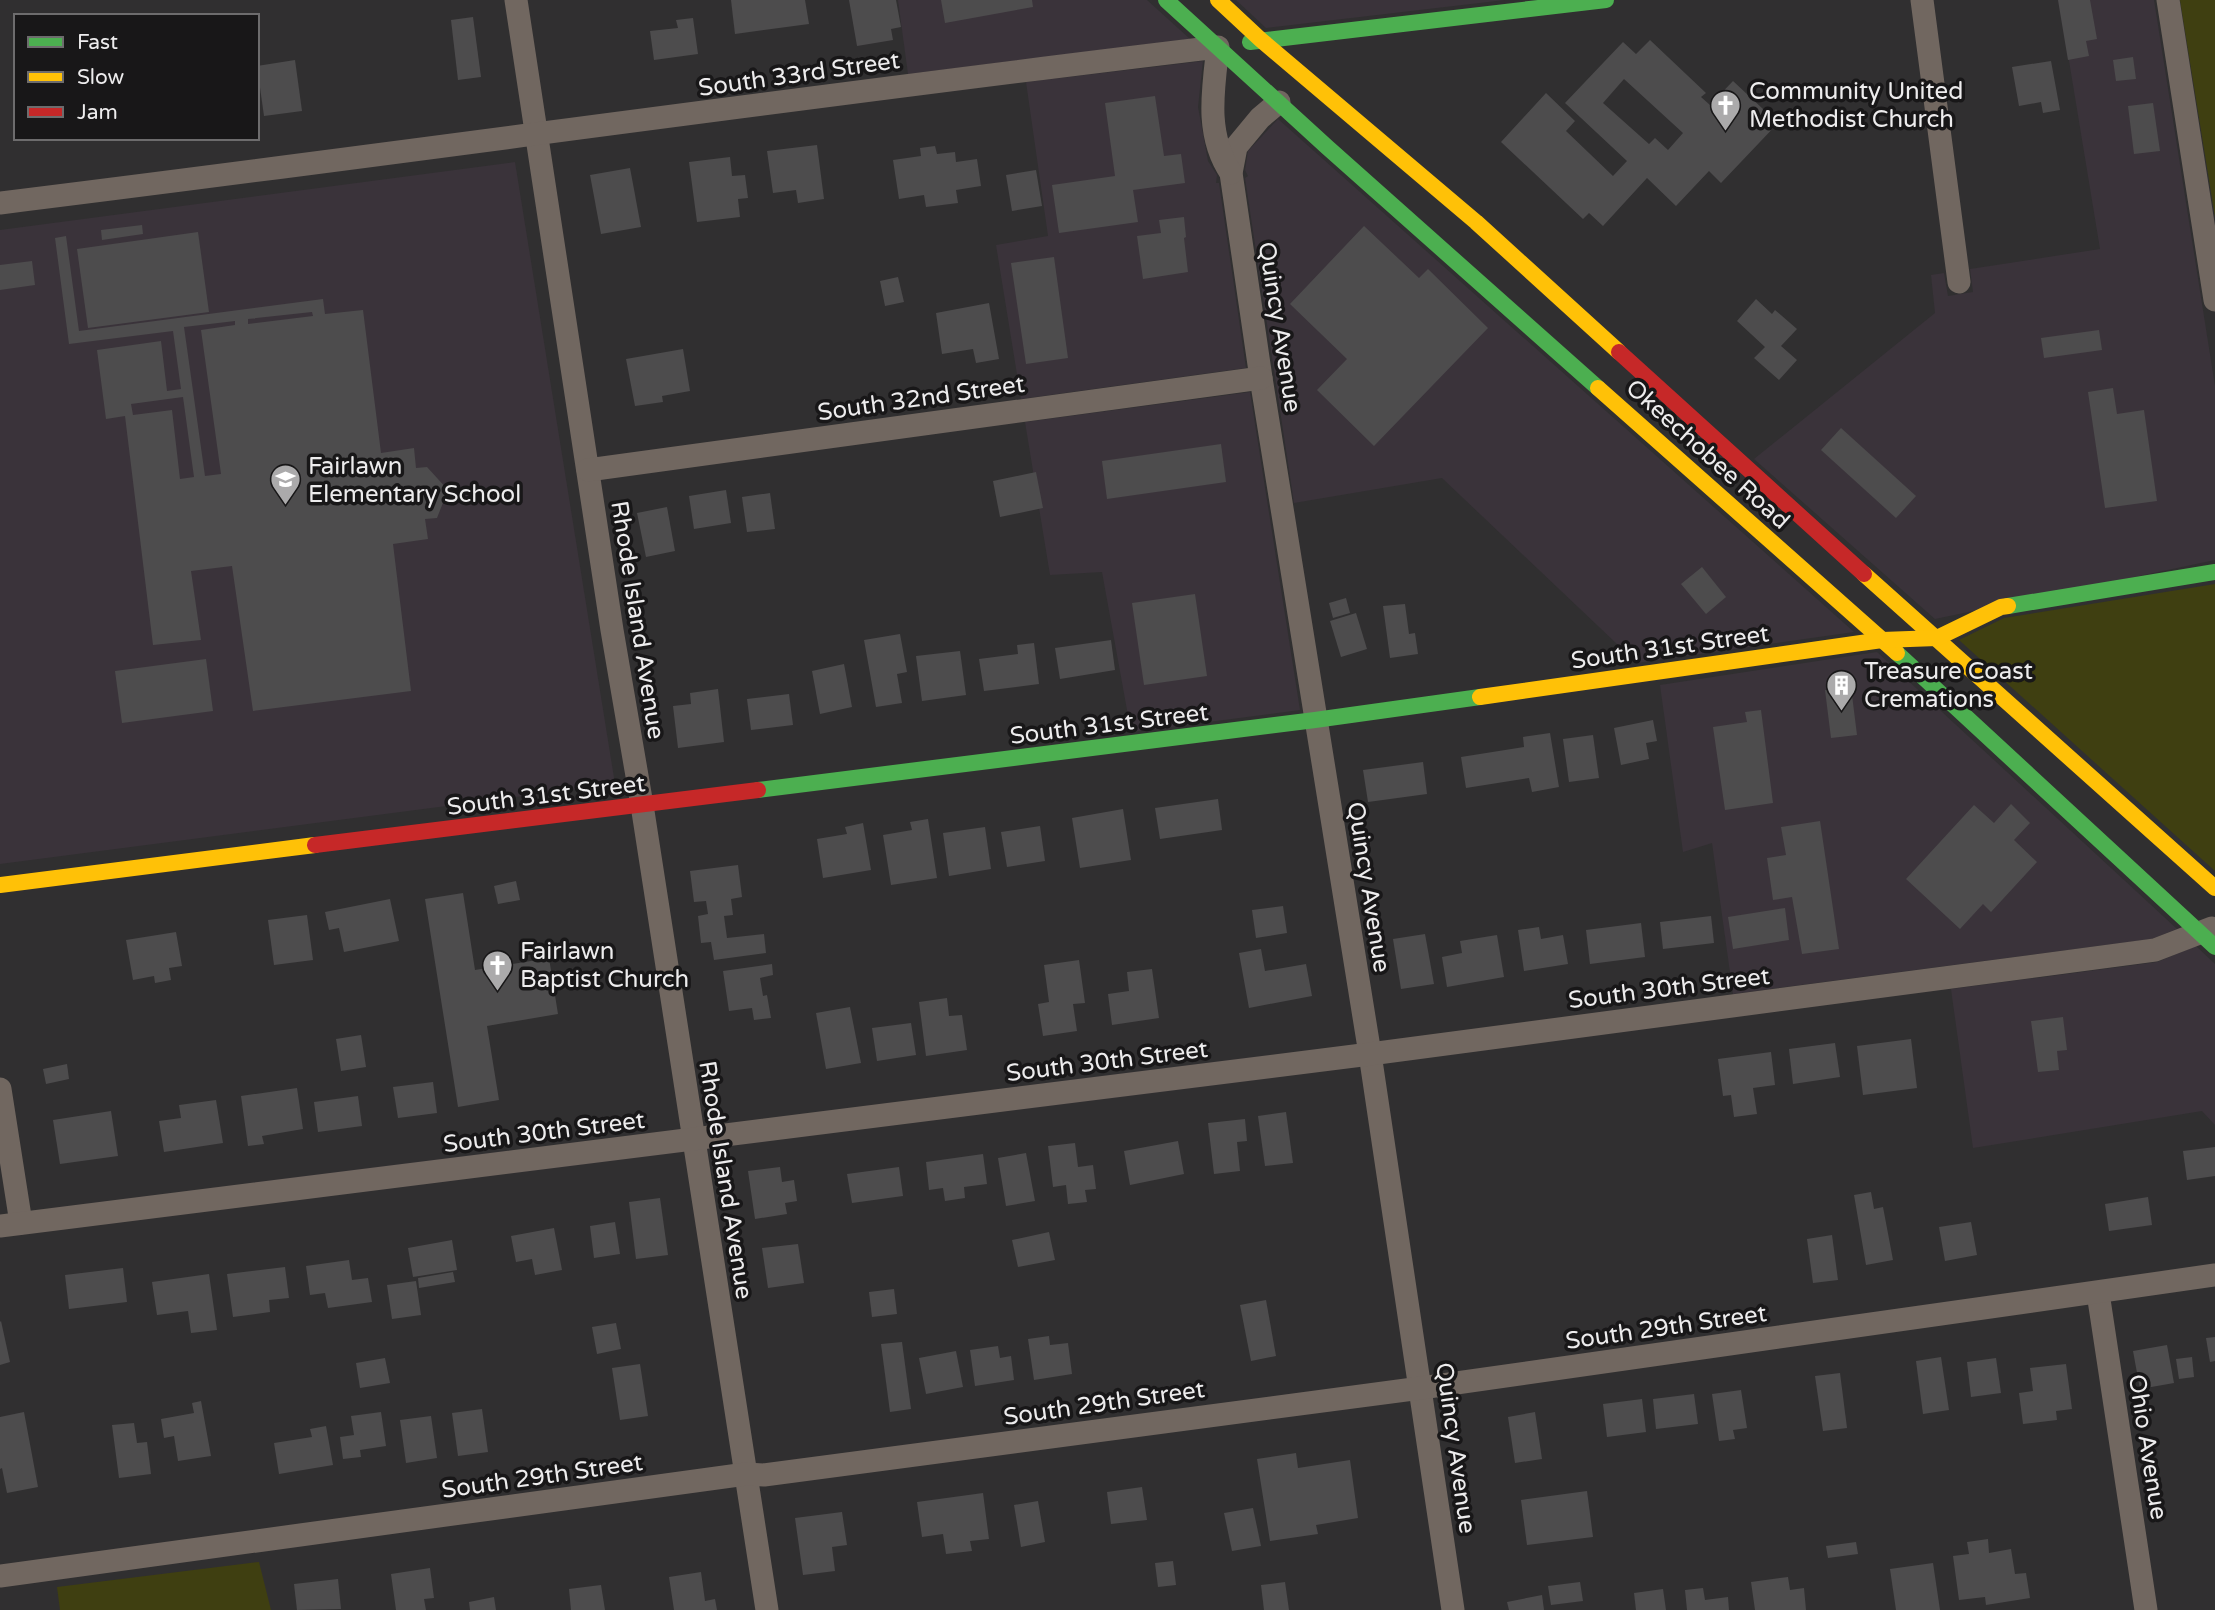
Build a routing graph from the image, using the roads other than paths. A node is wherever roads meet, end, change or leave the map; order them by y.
1 (516, 0) edge
2 (1166, 0) edge
3 (1218, 0) edge
4 (1606, 0) edge
5 (1923, 0) edge
6 (2168, 0) edge
7 (1261, 40) junction
8 (1218, 47) junction
9 (1279, 102) junction
10 (537, 135) junction
11 (1231, 173) junction
12 (0, 203) edge
13 (1959, 282) dead end
14 (2215, 300) edge
15 (1261, 378) junction
16 (588, 470) junction
17 (2215, 572) edge
18 (1937, 638) junction
19 (1882, 640) junction
20 (1315, 720) junction
21 (642, 805) junction
22 (0, 885) edge
23 (2215, 888) edge
24 (2210, 935) edge
25 (1370, 1054) junction
26 (0, 1088) edge
27 (693, 1140) junction
28 (10, 1225) edge
29 (2215, 1275) edge
30 (2098, 1293) junction
31 (1421, 1388) junction
32 (746, 1474) junction
33 (0, 1576) edge
34 (767, 1610) edge
35 (1453, 1610) edge
36 (2146, 1610) edge

1 - 10 street, Rhode Island Avenue
2 - 8 main road, Okeechobee Road
3 - 7 main road, Okeechobee Road
4 - 7 main road, South 33rd Street
5 - 13 street
6 - 14 street
7 - 8 main road, South 33rd Street
7 - 18 main road, Okeechobee Road
8 - 9 main road, Okeechobee Road
8 - 10 street, South 33rd Street
8 - 11 street, Quincy Avenue
9 - 11 street, Quincy Avenue
9 - 19 main road, Okeechobee Road
10 - 12 street, South 33rd Street
10 - 16 street, Rhode Island Avenue
11 - 15 street, Quincy Avenue
15 - 16 street, South 32nd Street
15 - 20 street, Quincy Avenue
16 - 21 street, Rhode Island Avenue
17 - 18 main road, South 31st Street
18 - 19 main road, South 31st Street
18 - 23 main road, Okeechobee Road
19 - 20 main road, South 31st Street
19 - 24 main road, Okeechobee Road
20 - 21 main road, South 31st Street
20 - 25 street, Quincy Avenue
21 - 22 main road, South 31st Street
21 - 27 street, Rhode Island Avenue
24 - 25 street, South 30th Street
25 - 27 street, South 30th Street
25 - 31 street, Quincy Avenue
26 - 28 street
27 - 28 street, South 30th Street
27 - 32 street, Rhode Island Avenue
29 - 30 street, South 29th Street
30 - 31 street, South 29th Street
30 - 36 street, Ohio Avenue
31 - 32 street, South 29th Street
31 - 35 street, Quincy Avenue
32 - 33 street, South 29th Street
32 - 34 street, Rhode Island Avenue

